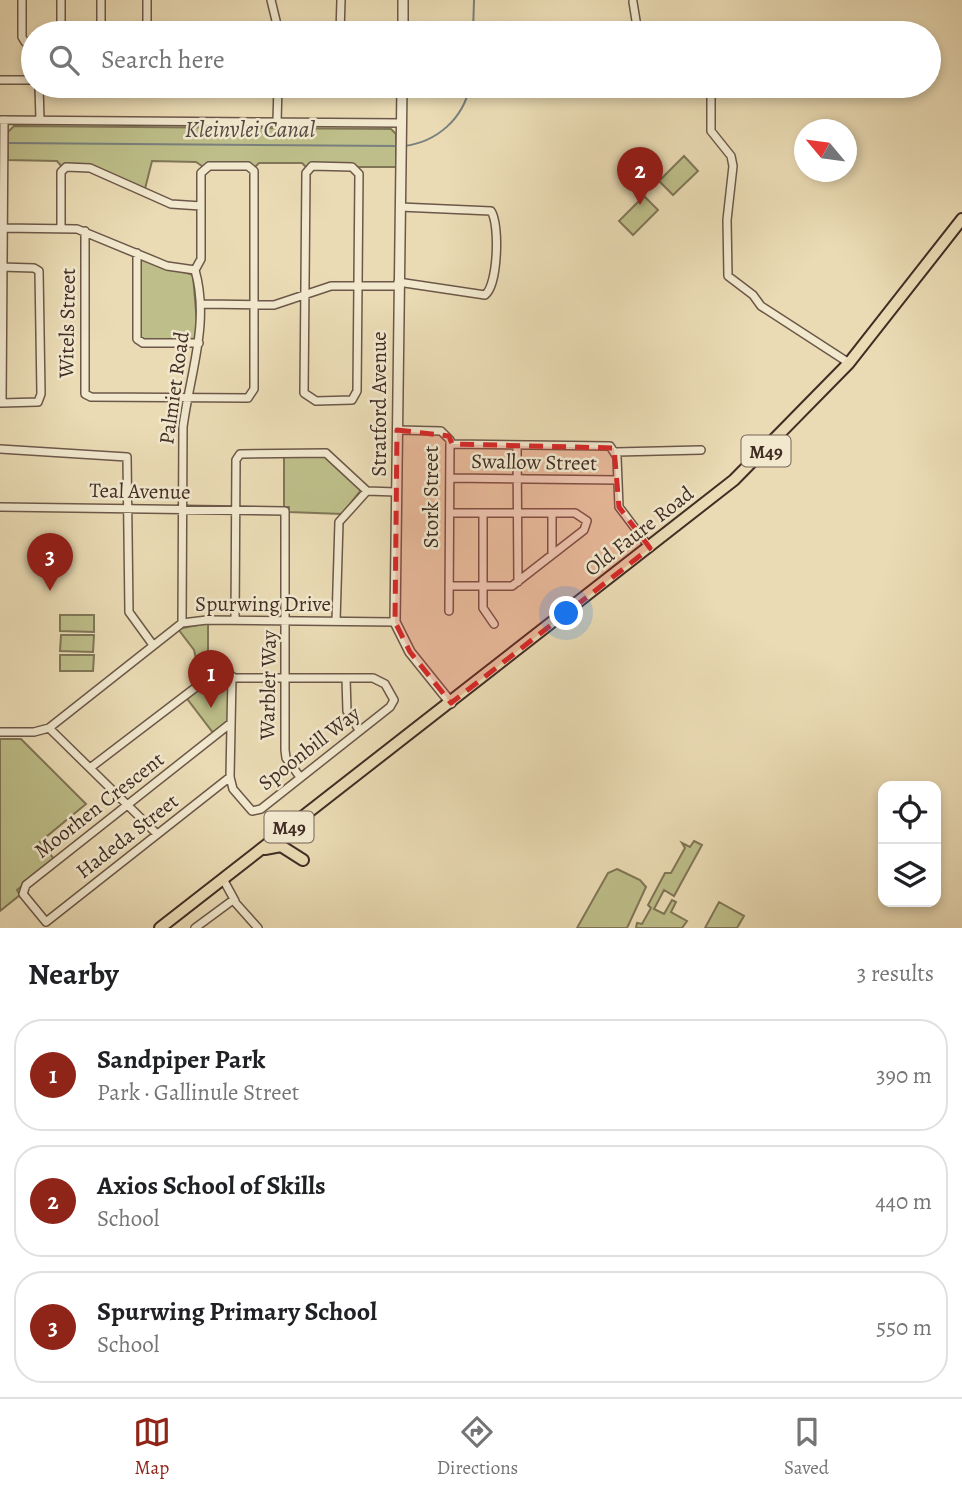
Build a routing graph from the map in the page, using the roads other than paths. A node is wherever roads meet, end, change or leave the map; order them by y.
1 (22, 0) edge
2 (61, 0) edge
3 (101, 0) edge
4 (147, 0) edge
5 (271, 0) edge
6 (341, 0) edge
7 (403, 0) edge
8 (633, 2) dead end
9 (22, 21) edge
10 (61, 21) edge
11 (101, 21) edge
12 (147, 21) edge
13 (276, 21) edge
14 (341, 21) edge
15 (403, 21) edge
16 (636, 21) edge
17 (0, 80) edge
18 (21, 80) edge
19 (39, 98) edge
20 (278, 98) edge
21 (402, 98) edge
22 (711, 98) edge
23 (40, 120) junction
24 (2, 122) edge
25 (277, 122) junction
26 (402, 128) junction
27 (201, 206) junction
28 (400, 207) junction
29 (962, 219) edge
30 (1, 228) edge
31 (61, 228) junction
32 (85, 231) junction
33 (137, 253) junction
34 (1, 267) edge
35 (195, 270) junction
36 (398, 284) junction
37 (358, 285) junction
38 (305, 295) junction
39 (203, 304) junction
40 (253, 305) junction
41 (199, 343) junction
42 (849, 363) junction
43 (188, 398) junction
44 (1, 403) edge
45 (397, 430) junction
46 (451, 444) junction
47 (517, 445) junction
48 (0, 449) edge
49 (701, 450) dead end
50 (616, 452) junction
51 (451, 478) junction
52 (517, 480) junction
53 (617, 480) junction
54 (367, 491) junction
55 (396, 492) junction
56 (0, 507) edge
57 (130, 508) junction
58 (182, 509) junction
59 (236, 509) junction
60 (280, 510) joint
61 (450, 513) junction
62 (483, 513) junction
63 (517, 513) junction
64 (552, 513) junction
65 (650, 548) junction
66 (552, 554) junction
67 (518, 582) junction
68 (449, 586) junction
69 (482, 587) junction
70 (449, 611) dead end
71 (235, 620) junction
72 (286, 621) junction
73 (337, 621) junction
74 (395, 622) junction
75 (182, 623) junction
76 (494, 624) dead end
77 (153, 645) junction
78 (232, 676) junction
79 (285, 677) junction
80 (346, 678) junction
81 (452, 703) junction
82 (231, 723) junction
83 (49, 728) junction
84 (359, 730) junction
85 (0, 732) edge
86 (90, 768) junction
87 (230, 777) junction
88 (300, 777) junction
89 (127, 805) junction
90 (157, 834) junction
91 (258, 851) junction
92 (303, 860) dead end
93 (223, 879) junction
94 (235, 901) junction
95 (46, 922) joint
96 (160, 928) edge
97 (195, 928) edge
98 (258, 928) edge

1 - 9 street
2 - 10 street
3 - 11 street
4 - 12 street
5 - 13 street
6 - 14 street
7 - 15 street
8 - 16 street
17 - 18 street
19 - 23 street
20 - 25 street
21 - 26 street, Stratford Avenue
22 - 42 street
23 - 24 street
23 - 25 street
24 - 30 street
25 - 26 street
26 - 28 street, Stratford Avenue
27 - 31 street
27 - 35 street, Palmiet Road
27 - 40 street, Palmiet Road
28 - 36 street, Stratford Avenue
28 - 36 street
29 - 42 main road, Old Faure Road / M49
30 - 31 street
30 - 34 street
31 - 32 street
32 - 33 street
32 - 43 street, Witels Street
33 - 35 street
33 - 41 street
34 - 44 street
34 - 44 street
35 - 39 street, Palmiet Road
36 - 37 street
36 - 45 street, Stratford Avenue
37 - 38 street
37 - 38 street
37 - 38 street
38 - 40 street
39 - 40 street
39 - 41 street, Palmiet Road
40 - 43 street
41 - 43 street, Palmiet Road
42 - 65 main road, Old Faure Road / M49
43 - 58 street, Palmiet Road
45 - 46 street, Stork Street
45 - 55 street, Stratford Avenue
46 - 47 street
46 - 51 street, Stork Street
47 - 50 street
47 - 52 street
48 - 57 street
49 - 50 street
50 - 53 street
51 - 52 street, Swallow Street
51 - 61 street, Stork Street
52 - 53 street, Swallow Street
52 - 63 street
53 - 65 street
54 - 55 street
54 - 59 street
54 - 73 street
55 - 74 street, Stratford Avenue
56 - 57 street, Teal Avenue
57 - 58 street, Teal Avenue
57 - 77 street
58 - 59 street, Teal Avenue
58 - 75 street, Palmiet Road
59 - 60 street, Teal Avenue
59 - 71 street
60 - 72 street, Warbler Way
61 - 62 street
61 - 68 street, Stork Street
62 - 63 street
62 - 69 street
63 - 64 street
63 - 67 street
64 - 66 street
64 - 66 street
65 - 81 main road, Old Faure Road / M49
66 - 67 street
67 - 69 street
68 - 69 street
68 - 70 street, Stork Street
69 - 76 street
71 - 72 street, Spurwing Drive
71 - 75 street, Spurwing Drive
72 - 73 street, Spurwing Drive
72 - 79 street, Warbler Way
73 - 74 street, Spurwing Drive
74 - 81 street, Stratford Avenue
75 - 77 street, Spurwing Drive
77 - 83 street, Spurwing Drive
78 - 79 street
78 - 82 street
78 - 86 street
79 - 80 street
79 - 88 street, Warbler Way
80 - 84 street
80 - 84 street, Spoonbill Way
81 - 91 main road, Old Faure Road / M49
82 - 87 street
82 - 89 street, Moorhen Crescent
83 - 85 street
83 - 86 street
84 - 88 street, Spoonbill Way
86 - 89 street
87 - 88 street, Spoonbill Way
87 - 90 street, Hadeda Street
89 - 90 street
89 - 95 street, Moorhen Crescent
90 - 95 street, Hadeda Street
91 - 92 main road
91 - 93 main road, Old Faure Road / M49
93 - 94 street
93 - 96 main road, Old Faure Road / M49
94 - 97 street
94 - 98 street

